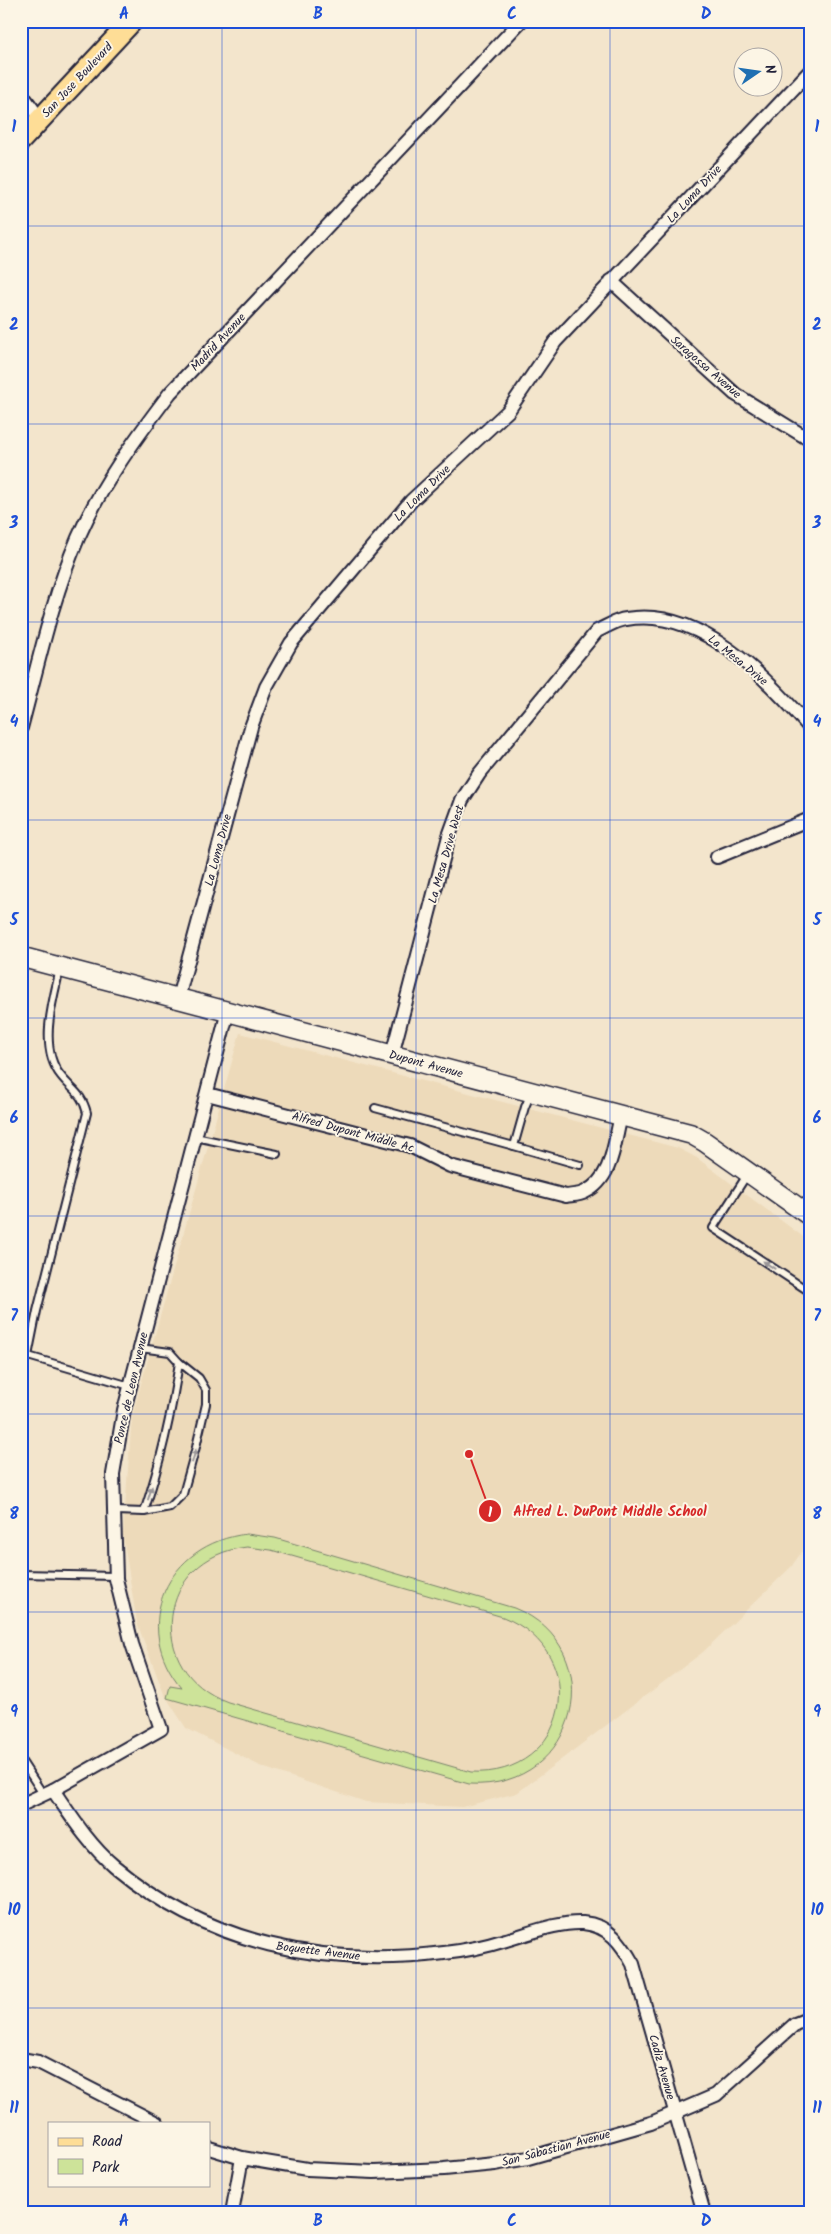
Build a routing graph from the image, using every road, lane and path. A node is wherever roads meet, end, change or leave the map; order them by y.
1 (132, 21) edge
2 (521, 21) edge
3 (810, 71) edge
4 (21, 93) edge
5 (40, 119) junction
6 (21, 140) edge
7 (611, 282) junction
8 (810, 440) edge
9 (651, 618) joint
10 (21, 728) edge
11 (810, 728) edge
12 (810, 819) edge
13 (717, 857) dead end
14 (21, 957) edge
15 (60, 967) junction
16 (178, 998) junction
17 (228, 1012) junction
18 (392, 1055) junction
19 (532, 1092) junction
20 (207, 1094) junction
21 (375, 1108) dead end
22 (621, 1116) junction
23 (195, 1137) junction
24 (514, 1146) junction
25 (277, 1154) dead end
26 (580, 1165) dead end
27 (749, 1173) junction
28 (810, 1216) edge
29 (810, 1292) edge
30 (140, 1348) junction
31 (179, 1362) junction
32 (130, 1386) junction
33 (116, 1511) junction
34 (144, 1512) junction
35 (21, 1574) edge
36 (116, 1576) junction
37 (21, 1760) edge
38 (48, 1792) junction
39 (21, 1805) edge
40 (605, 1930) joint
41 (810, 2018) edge
42 (21, 2059) edge
43 (675, 2114) junction
44 (155, 2122) edge
45 (210, 2148) edge
46 (242, 2158) junction
47 (232, 2213) edge
48 (704, 2213) edge

1 - 5 main road, San Jose Boulevard
2 - 10 street, Madrid Avenue
3 - 7 street, La Loma Drive
4 - 5 street
5 - 6 main road, San Jose Boulevard
7 - 8 street, Saragossa Avenue
7 - 16 street, La Loma Drive
9 - 11 street, La Mesa Drive
9 - 18 street, La Mesa Drive West
12 - 13 street
14 - 15 street, Dupont Avenue
15 - 16 street, Dupont Avenue
15 - 32 lane
16 - 17 street, Dupont Avenue
17 - 18 street, Dupont Avenue
17 - 20 street, Ponce de Leon Avenue
18 - 19 street, Dupont Avenue
19 - 22 street, Dupont Avenue
19 - 24 lane
20 - 22 street, Alfred Dupont Middle Ac
20 - 23 street, Ponce de Leon Avenue
21 - 24 lane
22 - 27 street, Dupont Avenue
23 - 25 lane
23 - 30 street, Ponce de Leon Avenue
24 - 26 lane
27 - 28 street, Dupont Avenue
29 -> 27 lane
30 - 31 lane
30 - 32 street, Ponce de Leon Avenue
34 -> 31 lane
34 -> 31 lane
32 - 33 street, Ponce de Leon Avenue
33 - 34 lane
33 - 36 street, Ponce de Leon Avenue
35 - 36 lane
36 - 38 street, Ponce de Leon Avenue
37 - 38 lane
38 - 39 street, Ponce de Leon Avenue
38 - 40 street, Boquette Avenue
40 - 43 street, Cadiz Avenue
41 - 43 street, San Sabastian Avenue
42 - 44 street
43 - 46 street, San Sabastian Avenue
43 - 48 street, Cadiz Avenue
45 - 46 street, San Sabastian Avenue
46 - 47 street

